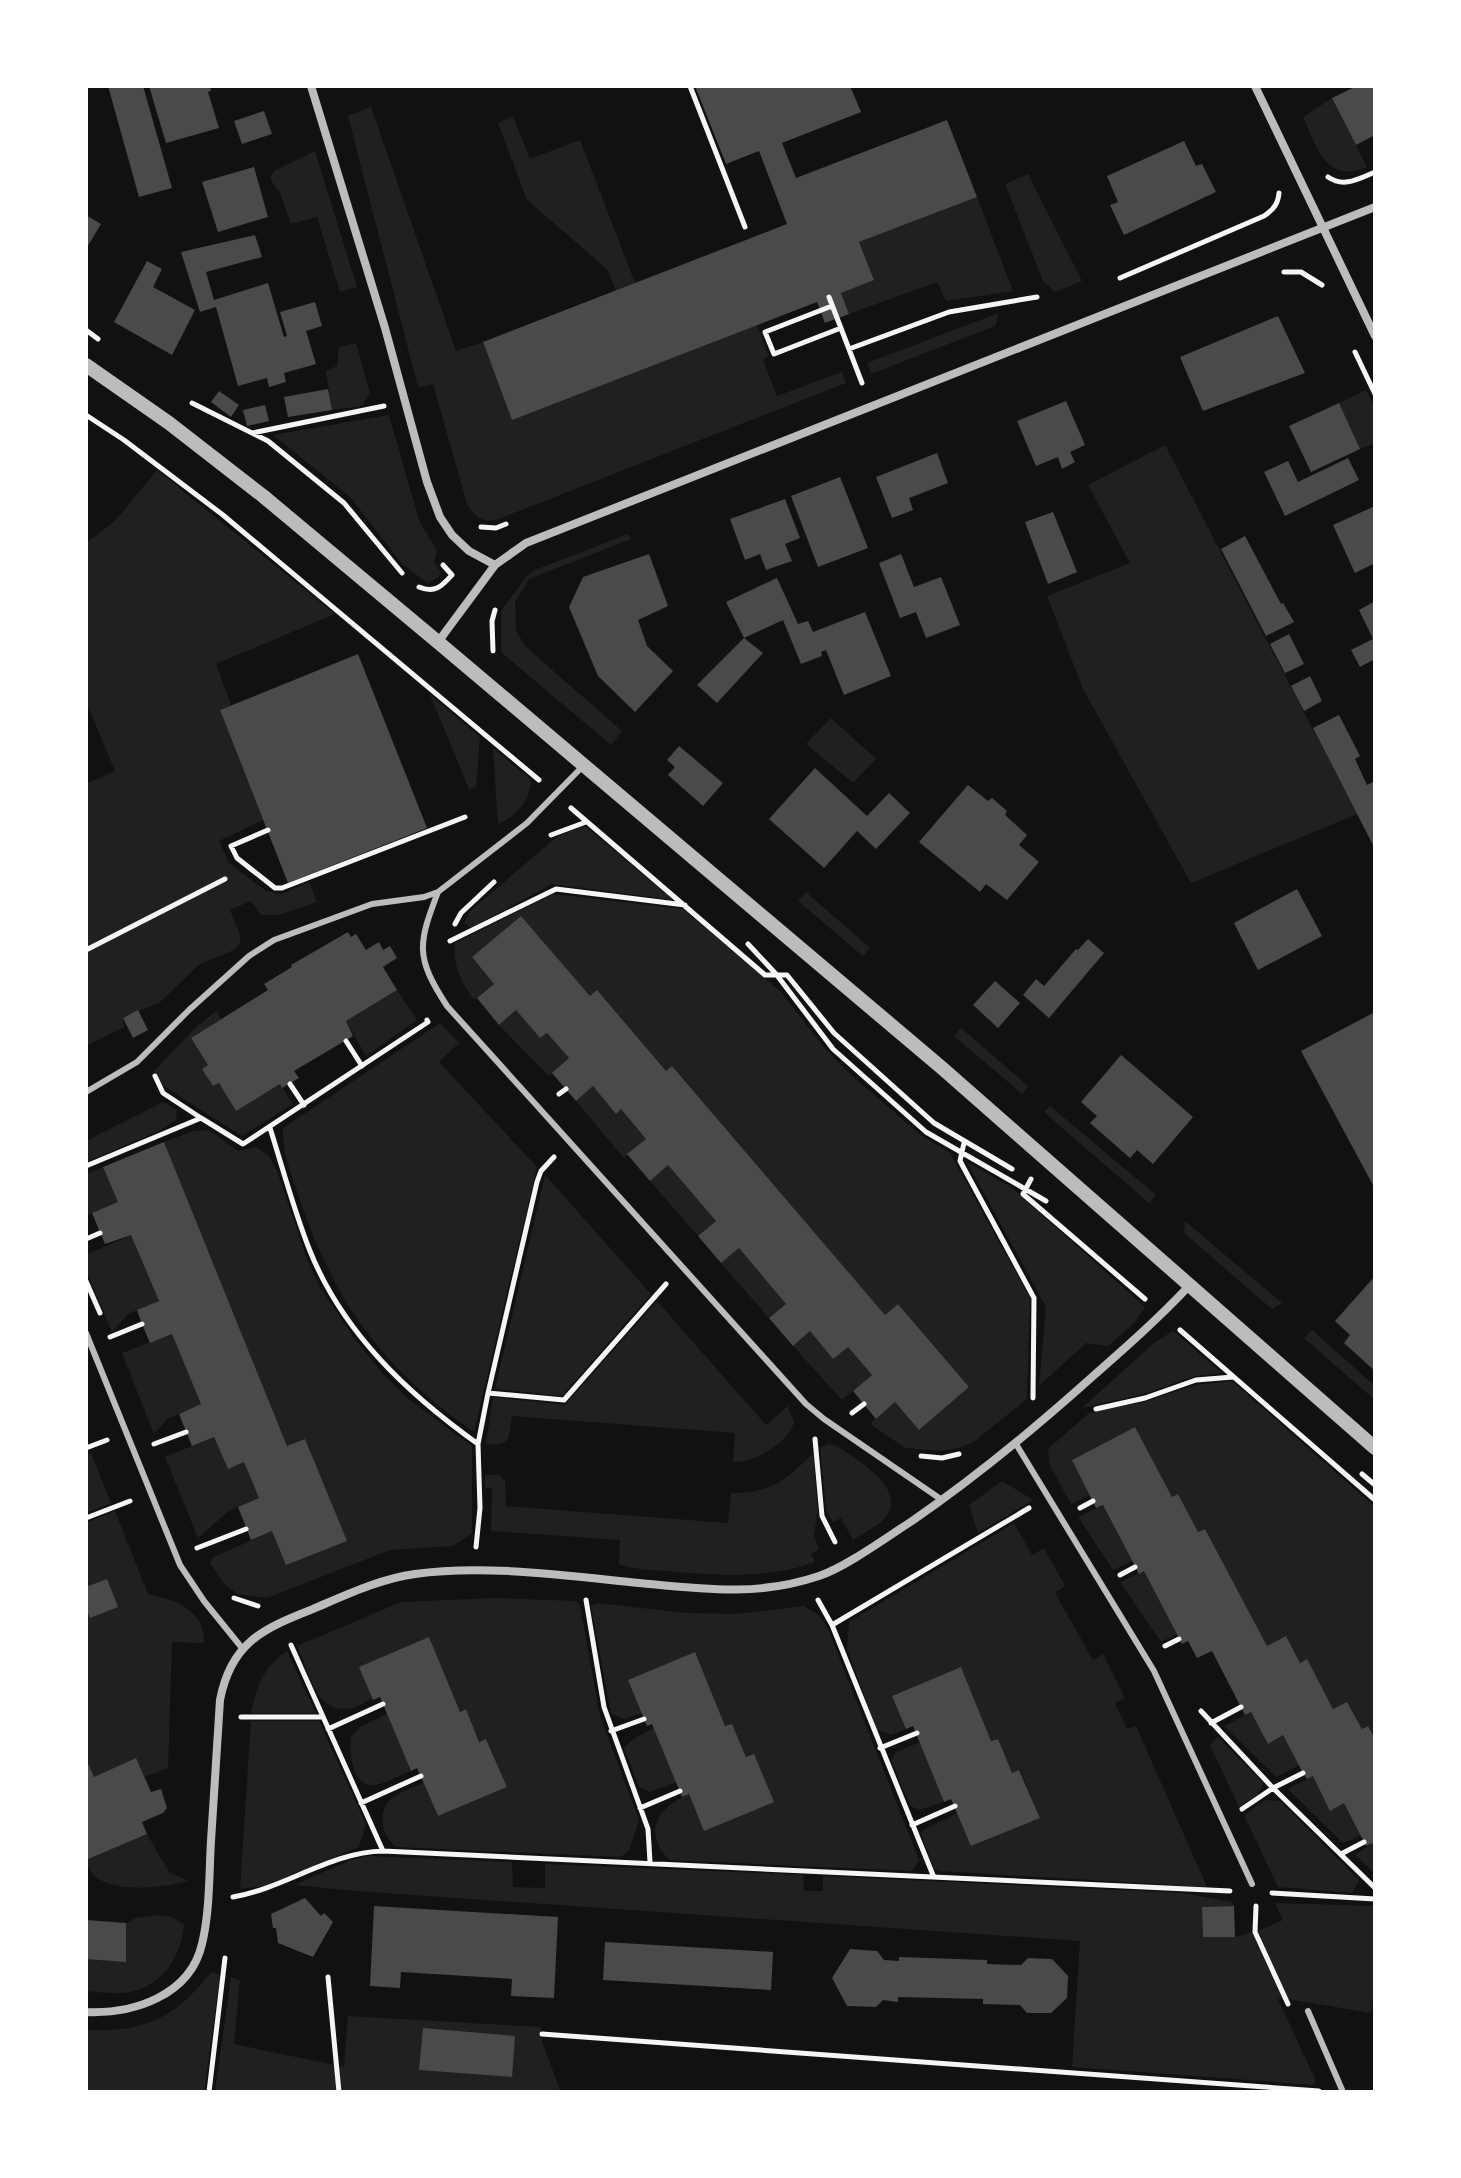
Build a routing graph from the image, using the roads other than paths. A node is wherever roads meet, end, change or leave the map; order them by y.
1 (311, 86) edge
2 (1255, 86) edge
3 (1375, 207) edge
4 (1323, 228) junction
5 (1375, 336) edge
6 (86, 365) edge
7 (495, 565) junction
8 (438, 642) junction
9 (583, 766) junction
10 (438, 892) junction
11 (86, 1092) edge
12 (1189, 1286) junction
13 (86, 1333) edge
14 (1016, 1444) junction
15 (1375, 1448) edge
16 (942, 1500) junction
17 (242, 1648) junction
18 (1252, 1884) road end
19 (1308, 2011) road end
20 (86, 2012) edge
21 (1343, 2092) edge

1 - 7 street
2 - 4 street
3 - 4 street
4 - 5 street
4 - 7 street
6 - 8 street
7 - 8 street
8 - 9 street
9 - 10 lane
9 - 12 street
10 - 11 lane
10 - 16 lane
12 - 14 street
12 - 15 street
13 - 17 lane
14 - 16 street
14 - 18 lane
16 - 17 street
17 - 20 street
19 - 21 lane

